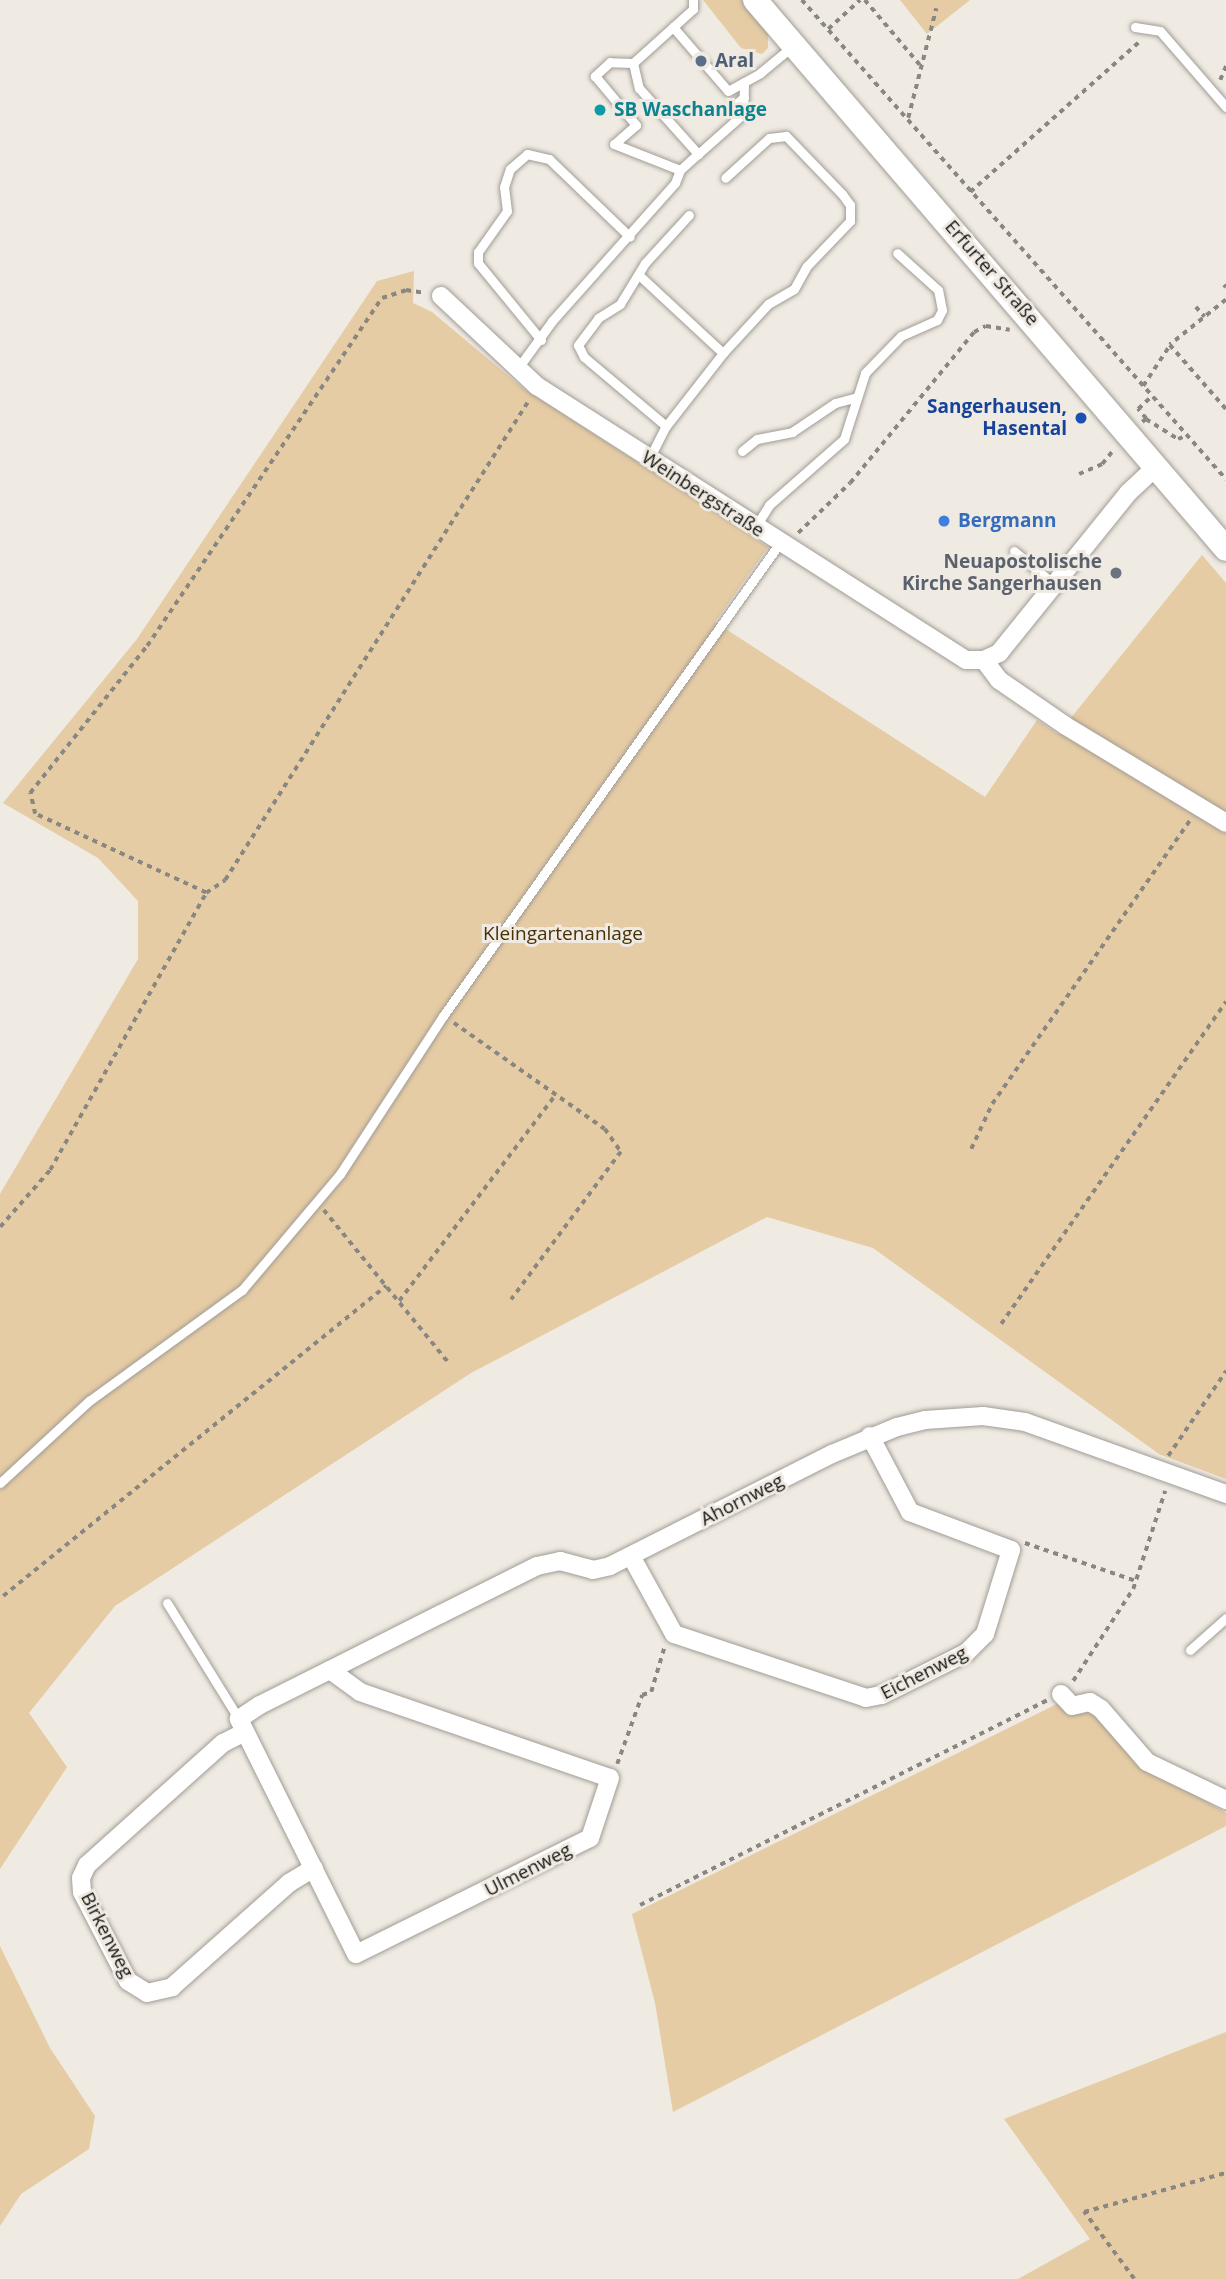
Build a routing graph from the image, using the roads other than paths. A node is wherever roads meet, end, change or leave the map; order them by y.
1 (693, 0) edge
2 (755, 0) edge
3 (673, 27) junction
4 (1135, 27) dead end
5 (794, 45) junction
6 (633, 63) junction
7 (744, 82) junction
8 (744, 97) junction
9 (1226, 107) edge
10 (732, 108) dead end
11 (698, 153) junction
12 (680, 170) junction
13 (725, 178) dead end
14 (689, 215) dead end
15 (630, 237) junction
16 (897, 253) dead end
17 (639, 276) junction
18 (441, 296) road end
19 (541, 340) junction
20 (723, 353) junction
21 (518, 368) junction
22 (857, 397) junction
23 (666, 426) junction
24 (742, 451) dead end
25 (649, 459) junction
26 (1155, 468) junction
27 (755, 528) junction
28 (781, 545) junction
29 (1226, 549) edge
30 (1014, 551) dead end
31 (1055, 585) junction
32 (984, 660) junction
33 (1226, 823) edge
34 (870, 1436) junction
35 (0, 1483) edge
36 (1226, 1494) edge
37 (631, 1556) junction
38 (167, 1603) dead end
39 (1226, 1618) edge
40 (1190, 1650) dead end
41 (330, 1670) junction
42 (1061, 1694) road end
43 (242, 1725) junction
44 (1226, 1800) edge
45 (314, 1868) junction

1 - 3 lane
2 - 5 main road, Erfurter Straße
3 - 6 lane
3 - 7 lane
4 - 9 lane
5 - 7 lane
5 - 26 main road, Erfurter Straße
6 - 11 lane
6 - 12 lane
7 - 8 lane
8 - 10 lane
8 - 11 lane
11 - 12 lane
12 - 15 lane
13 - 20 lane
14 - 17 lane
15 - 19 lane
15 - 19 lane
16 - 22 lane
17 - 20 lane
17 - 23 lane
18 - 21 street, Weinbergstraße
19 - 21 lane
20 - 23 lane
21 - 25 street, Weinbergstraße
22 - 24 lane
22 - 27 lane
23 - 25 lane
25 - 27 street, Weinbergstraße
26 - 29 main road, Erfurter Straße
26 - 31 street
27 - 28 street, Weinbergstraße
28 - 32 street, Weinbergstraße
28 - 35 lane
30 - 31 lane
31 - 32 street
32 - 33 street
34 - 36 street, Ahornweg
34 - 37 street, Ahornweg
34 - 37 street, Eichenweg
37 - 41 street, Ahornweg
38 - 43 lane
39 - 40 lane
41 - 43 street
41 - 45 street, Ulmenweg
42 - 44 street
43 - 45 street, Ulmenweg
43 - 45 street, Birkenweg

